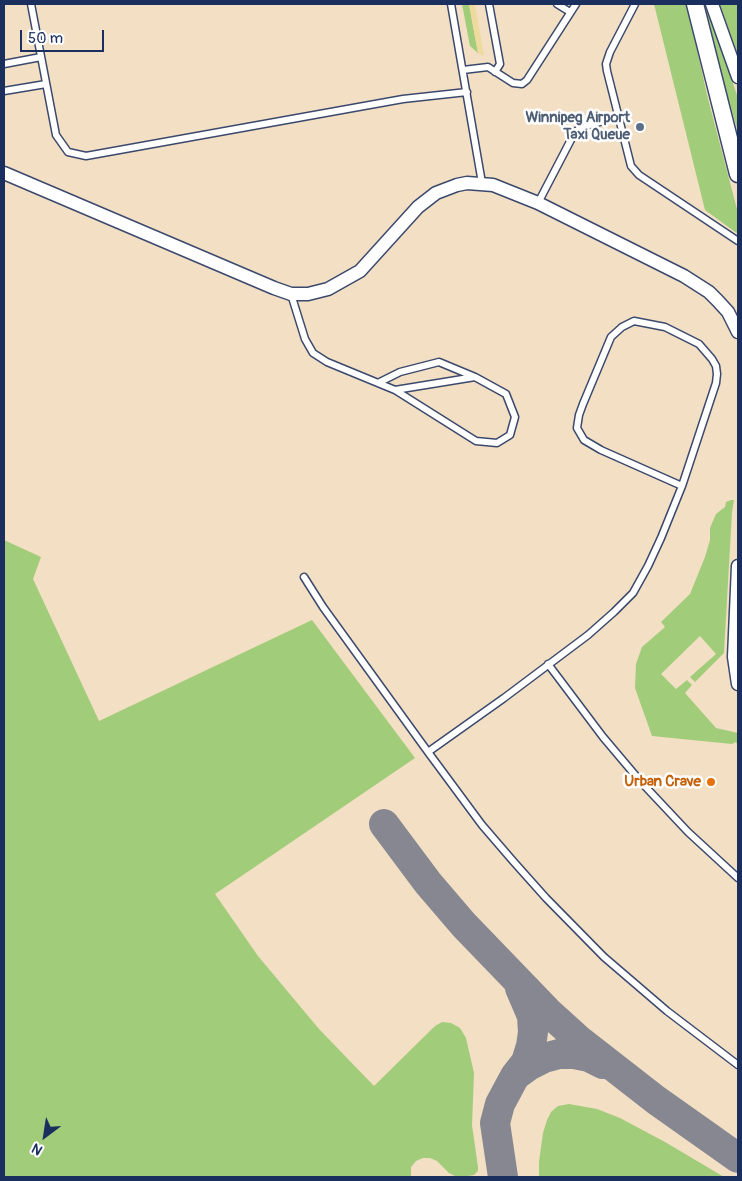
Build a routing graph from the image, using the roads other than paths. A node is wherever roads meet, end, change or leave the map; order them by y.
1 (31, 4) edge
2 (451, 4) edge
3 (489, 4) edge
4 (558, 4) edge
5 (576, 4) edge
6 (635, 4) edge
7 (695, 4) edge
8 (712, 4) edge
9 (570, 12) junction
10 (41, 57) junction
11 (4, 64) edge
12 (463, 70) junction
13 (495, 72) junction
14 (738, 77) edge
15 (46, 84) junction
16 (4, 91) edge
17 (466, 92) junction
18 (618, 118) junction
19 (4, 173) edge
20 (738, 174) edge
21 (482, 183) junction
22 (538, 203) junction
23 (738, 241) edge
24 (291, 294) junction
25 (738, 332) edge
26 (475, 377) junction
27 (378, 383) junction
28 (395, 390) junction
29 (682, 486) junction
30 (738, 566) edge
31 (304, 577) dead end
32 (548, 664) junction
33 (738, 684) edge
34 (428, 752) junction
35 (738, 878) edge
36 (738, 1065) edge

1 - 10 lane
2 - 12 lane
3 - 13 lane
4 - 9 lane
5 - 9 lane
6 - 18 lane
7 - 20 main road
8 - 14 street
9 - 13 lane
10 - 11 lane
10 - 15 lane
12 - 13 lane
12 - 17 lane
15 - 16 lane
15 - 17 lane
17 - 21 lane
18 - 22 lane
18 - 23 lane
19 - 24 street
21 - 22 street
21 - 24 street
22 - 25 street
24 - 27 lane
26 - 27 lane
26 - 28 lane
26 - 28 lane
27 - 28 lane
29 - 29 lane
29 - 32 lane
30 - 33 street
31 - 34 lane
32 - 34 lane
32 - 35 lane
34 - 36 lane

